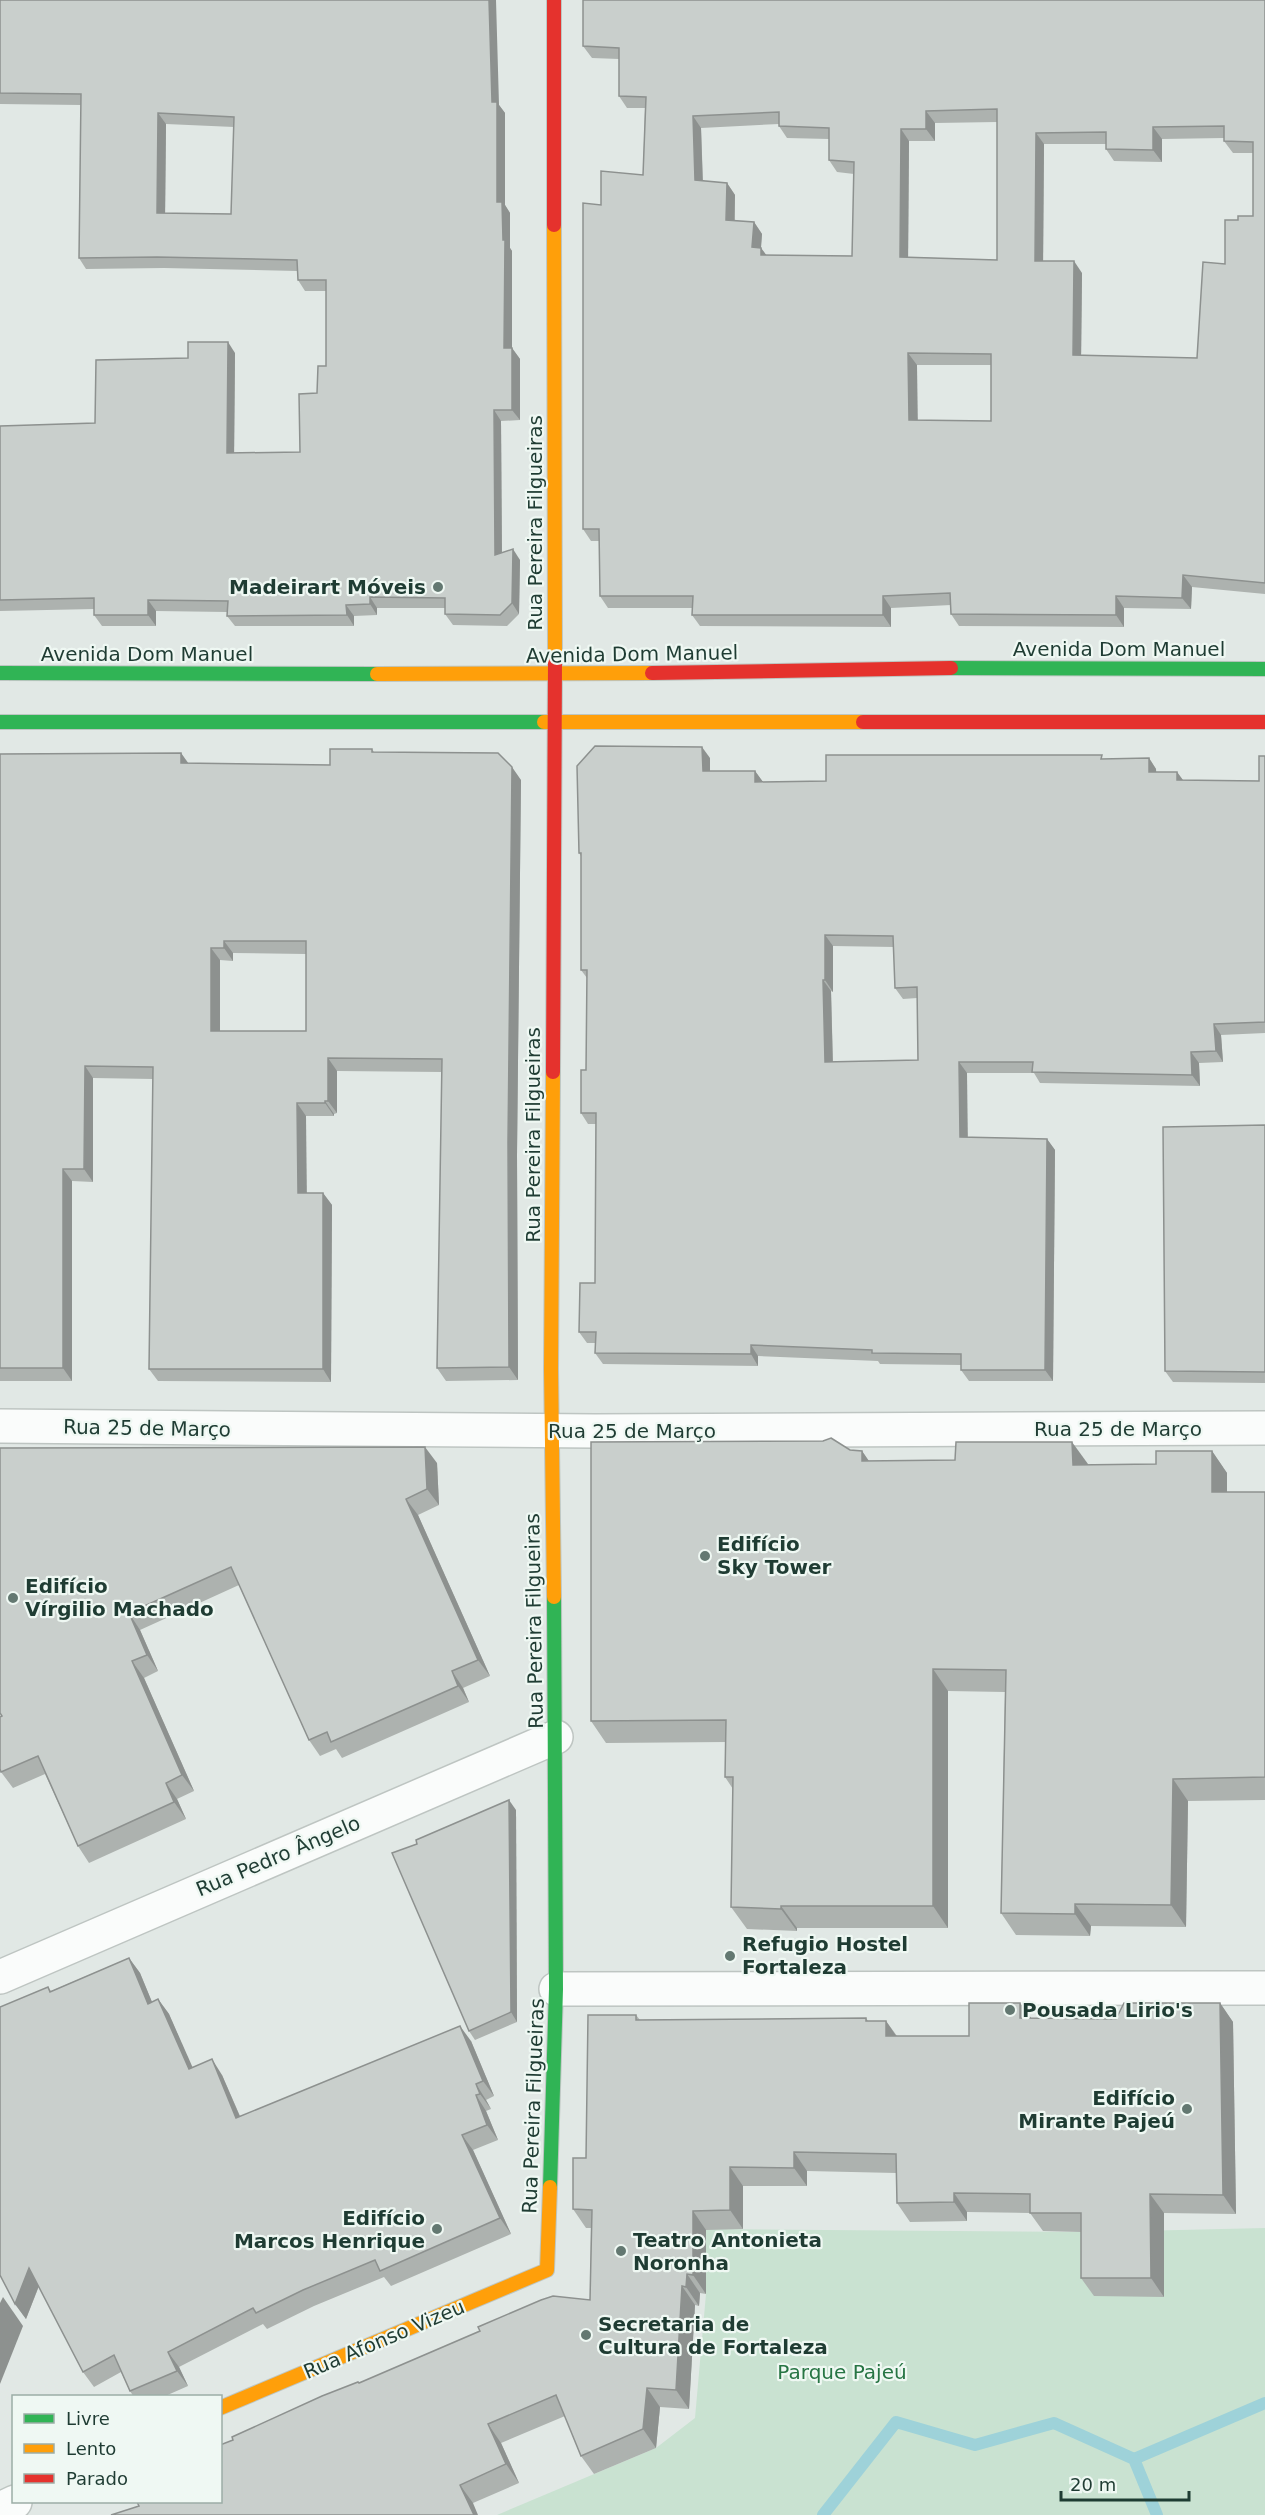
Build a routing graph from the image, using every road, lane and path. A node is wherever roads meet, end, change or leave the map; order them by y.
1 (554, 0) edge
2 (1265, 669) edge
3 (0, 673) edge
4 (555, 675) junction
5 (0, 722) edge
6 (1265, 722) edge
7 (554, 723) junction
8 (0, 1426) edge
9 (1265, 1428) edge
10 (551, 1431) junction
11 (556, 1737) junction
12 (0, 1977) edge
13 (1265, 1988) edge
14 (556, 1989) junction
15 (547, 2270) joint
16 (222, 2407) edge

1 - 4 street, Rua Pereira Filgueiras
2 - 4 street, Avenida Dom Manuel
3 - 4 street, Avenida Dom Manuel
4 - 7 street, Rua Pereira Filgueiras
5 - 7 street
6 - 7 street
7 - 10 street, Rua Pereira Filgueiras
8 - 10 street, Rua 25 de Março
9 - 10 street, Rua 25 de Março
10 - 11 street, Rua Pereira Filgueiras
11 - 12 street, Rua Pedro Ângelo
11 - 14 street, Rua Pereira Filgueiras
13 - 14 street
14 - 15 street, Rua Pereira Filgueiras
15 - 16 street, Rua Afonso Vizeu

